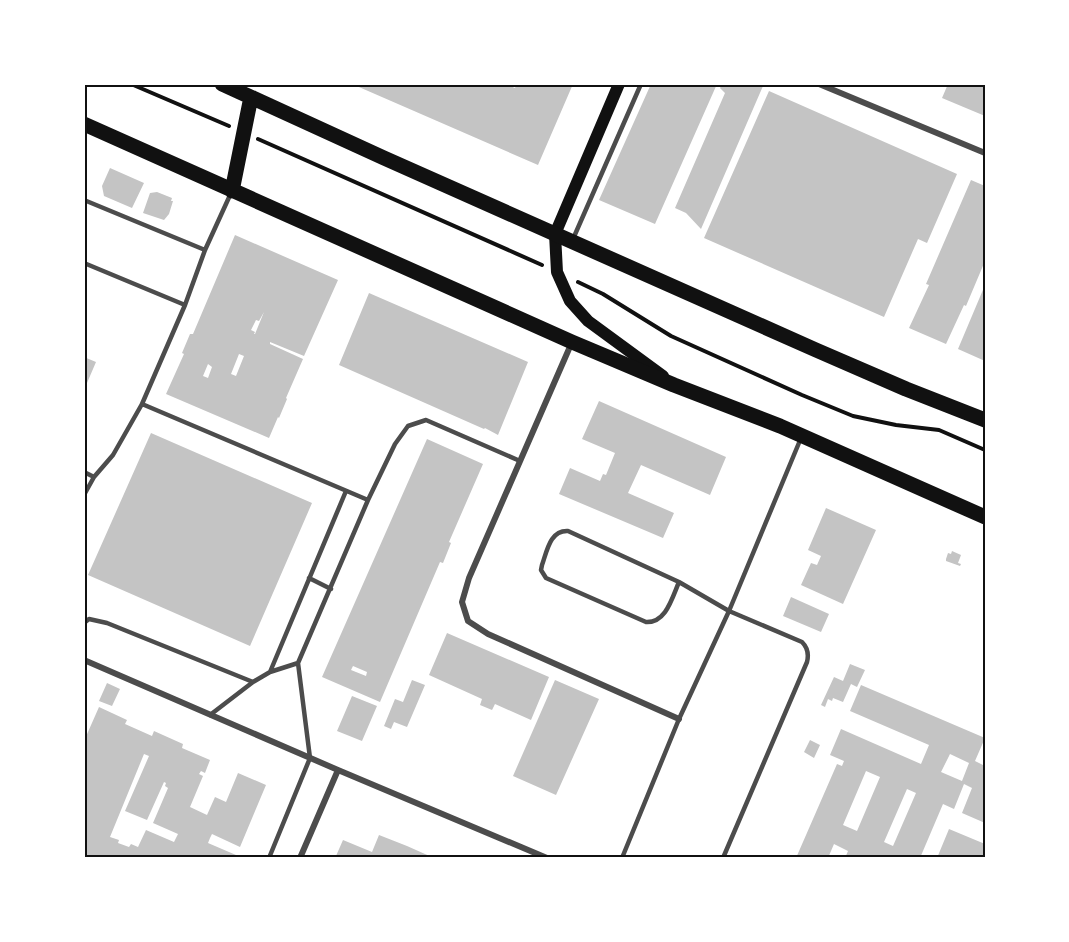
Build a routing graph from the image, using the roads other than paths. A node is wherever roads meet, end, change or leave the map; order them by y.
1 (222, 84) edge
2 (619, 84) edge
3 (641, 84) edge
4 (819, 84) edge
5 (251, 97) junction
6 (84, 124) edge
7 (985, 153) edge
8 (232, 191) junction
9 (84, 200) edge
10 (555, 234) junction
11 (572, 242) junction
12 (205, 250) junction
13 (84, 263) edge
14 (185, 305) junction
15 (572, 342) junction
16 (674, 385) junction
17 (142, 404) junction
18 (985, 420) edge
19 (802, 435) junction
20 (520, 461) junction
21 (84, 472) edge
22 (93, 477) junction
23 (346, 491) junction
24 (84, 495) edge
25 (368, 500) junction
26 (985, 517) edge
27 (309, 578) junction
28 (680, 582) junction
29 (331, 588) junction
30 (729, 611) junction
31 (84, 623) edge
32 (84, 660) edge
33 (298, 663) junction
34 (270, 672) junction
35 (253, 682) junction
36 (210, 715) junction
37 (680, 719) junction
38 (310, 758) junction
39 (338, 770) junction
40 (269, 858) edge
41 (300, 858) edge
42 (547, 858) edge
43 (622, 858) edge
44 (723, 858) edge

1 - 5 main road
2 - 10 main road
3 - 11 lane
4 - 7 street
5 - 8 main road
5 - 10 main road
6 - 8 main road
8 - 12 lane
8 - 15 main road
9 - 12 lane
10 - 11 main road
10 - 16 main road
11 - 18 main road
12 - 14 lane
13 - 14 lane
14 - 17 lane
15 - 16 main road
15 - 20 street
16 - 19 main road
17 - 22 lane
17 - 23 lane
19 - 26 main road
19 - 30 lane
20 - 25 lane
20 - 37 street
21 - 22 lane
22 - 24 lane
23 - 25 lane
23 - 27 lane
25 - 29 lane
27 - 29 lane
27 - 34 lane
28 - 28 lane
28 - 30 lane
29 - 33 lane
30 - 37 lane
30 - 44 lane
31 - 35 lane
32 - 36 street
33 - 34 lane
33 - 38 lane
34 - 35 lane
35 - 36 lane
36 - 38 street
37 - 43 lane
38 - 39 street
38 - 40 lane
39 - 41 street
39 - 42 street

